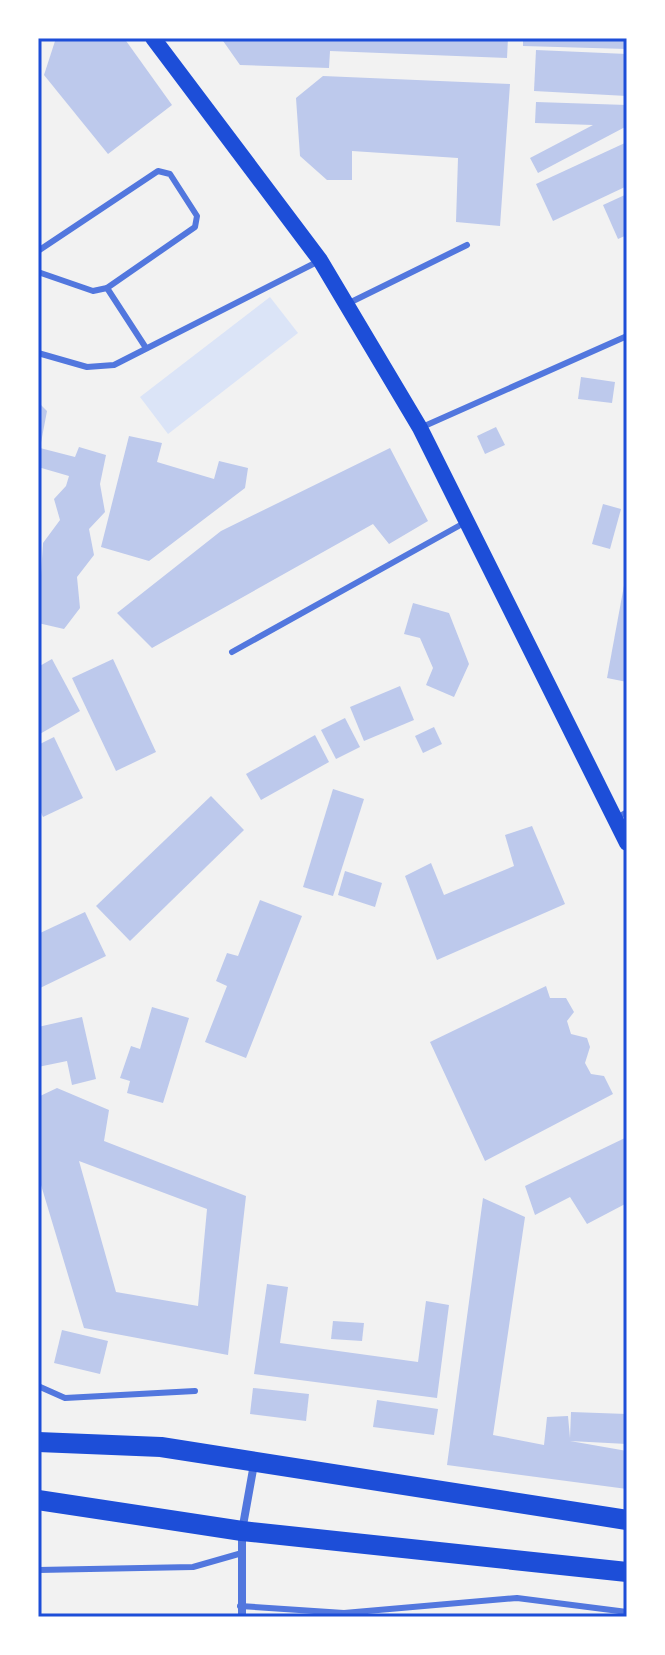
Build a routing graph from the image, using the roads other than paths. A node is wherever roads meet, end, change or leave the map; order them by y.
1 (155, 39) edge
2 (467, 245) dead end
3 (38, 251) edge
4 (320, 260) junction
5 (38, 272) edge
6 (107, 288) junction
7 (347, 304) junction
8 (627, 336) edge
9 (146, 348) junction
10 (38, 353) edge
11 (420, 428) junction
12 (467, 521) junction
13 (232, 652) dead end
14 (621, 815) edge
15 (627, 843) edge
16 (38, 1386) edge
17 (195, 1391) dead end
18 (38, 1442) edge
19 (255, 1460) junction
20 (38, 1500) edge
21 (627, 1520) edge
22 (242, 1531) junction
23 (242, 1553) junction
24 (38, 1570) edge
25 (627, 1572) edge
26 (240, 1606) junction
27 (627, 1612) edge
28 (345, 1615) edge
29 (242, 1617) edge

1 - 4 main road
2 - 7 lane
3 - 6 lane
4 - 7 main road
4 - 9 lane
5 - 6 lane
6 - 9 lane
7 - 11 main road
8 - 11 lane
9 - 10 lane
11 - 12 main road
12 - 13 lane
12 - 14 main road
14 - 15 main road
16 - 17 lane
18 - 19 main road
19 - 21 main road
19 - 22 street
20 - 22 main road
22 - 23 street
22 - 25 main road
23 - 24 lane
23 - 26 street
26 - 28 lane
26 - 29 street
27 - 28 lane

